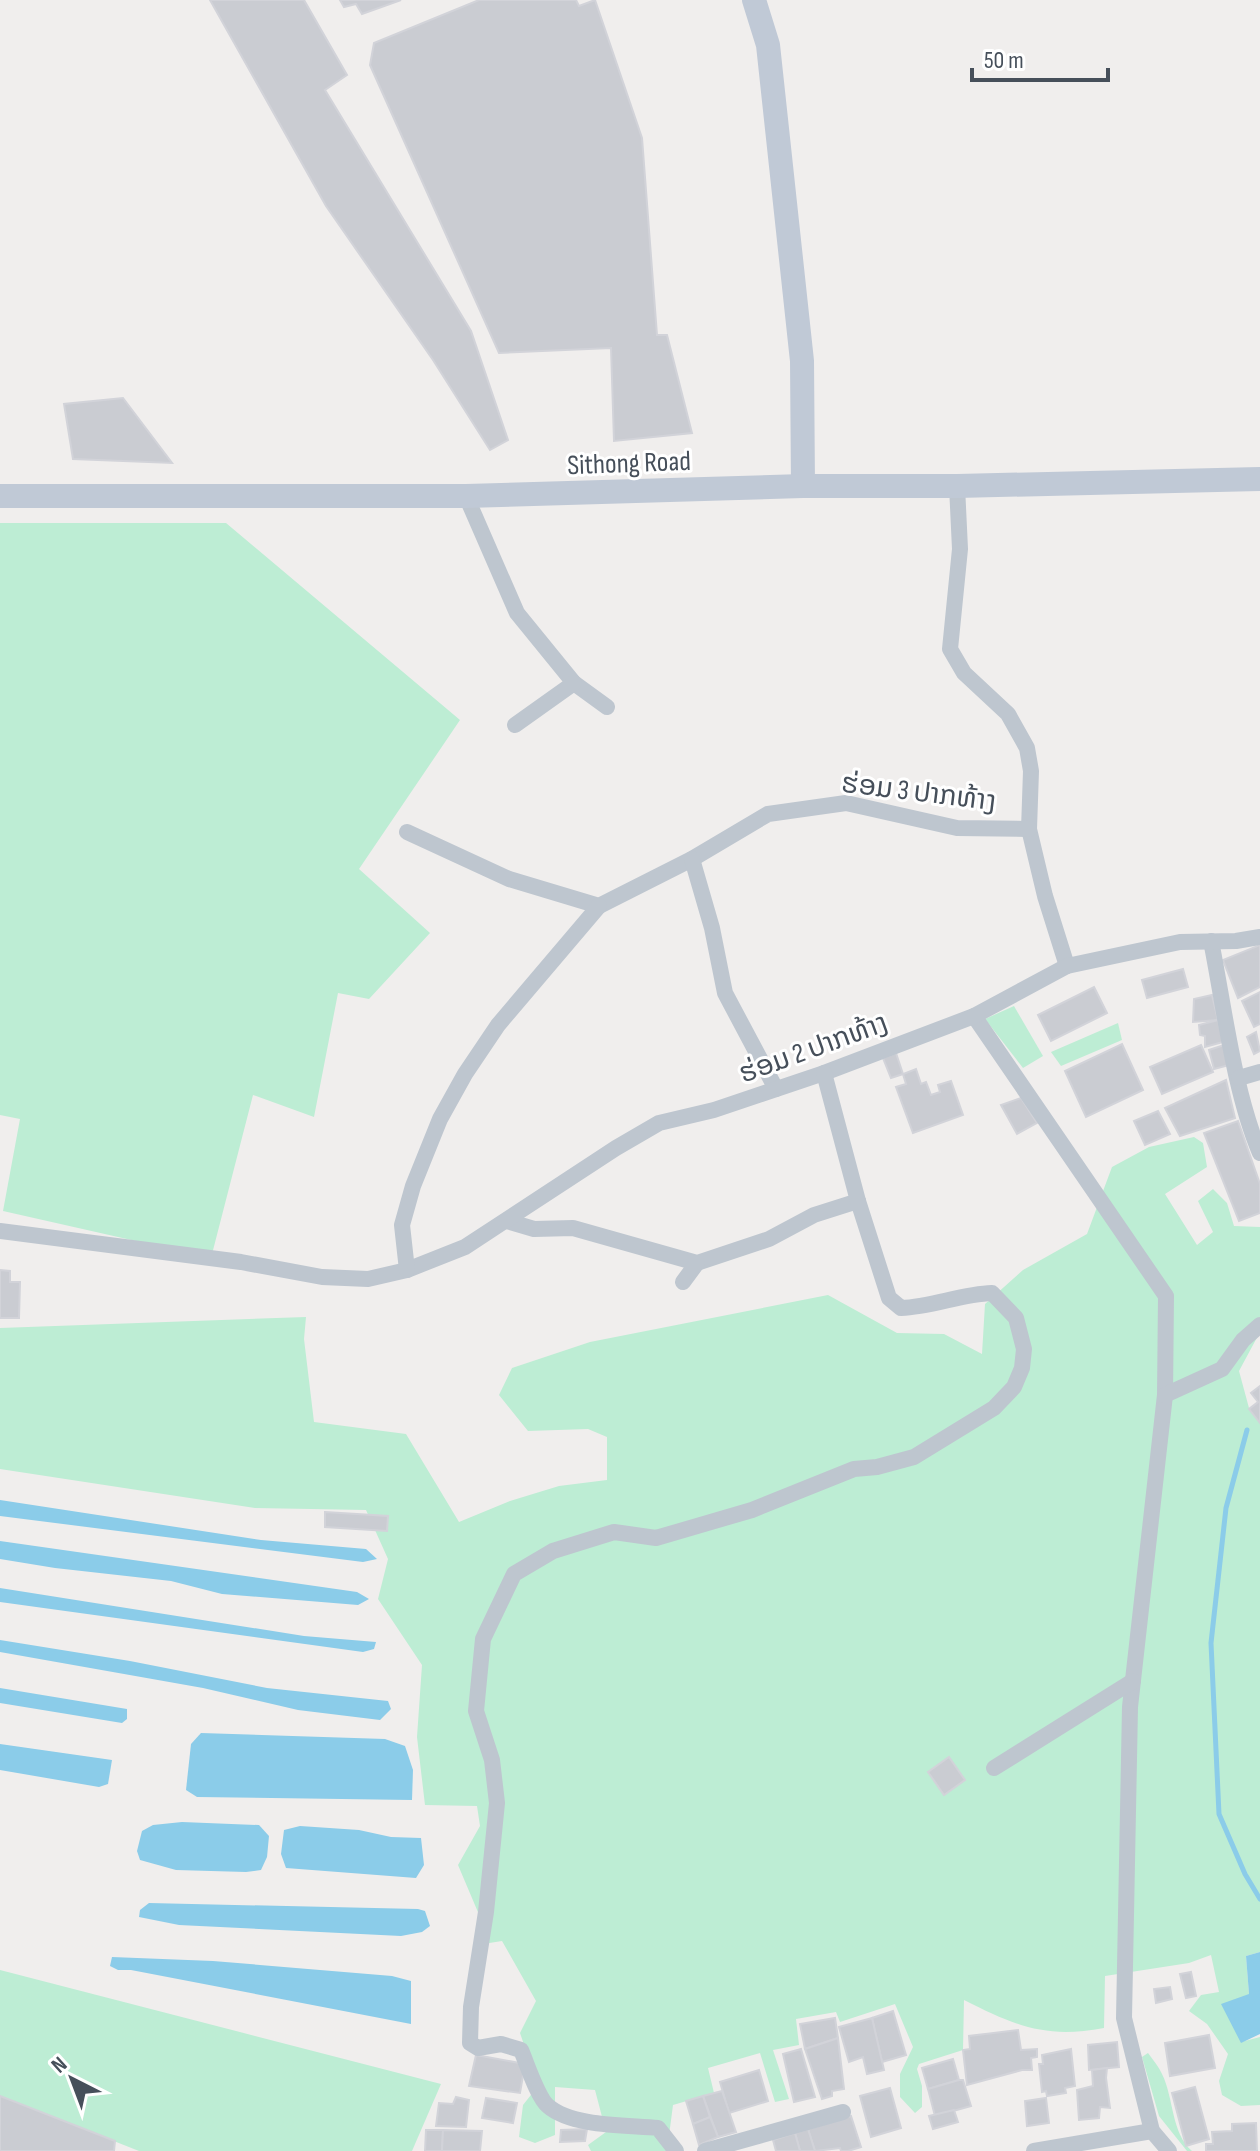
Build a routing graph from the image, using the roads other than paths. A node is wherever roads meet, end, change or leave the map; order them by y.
1 (754, 0) edge
2 (1260, 479) edge
3 (803, 486) junction
4 (957, 486) junction
5 (0, 496) edge
6 (466, 496) junction
7 (574, 683) junction
8 (607, 707) dead end
9 (515, 725) dead end
10 (1029, 829) junction
11 (407, 832) dead end
12 (692, 859) junction
13 (599, 906) junction
14 (1260, 937) edge
15 (1211, 941) junction
16 (1067, 966) junction
17 (974, 1016) junction
18 (1260, 1072) edge
19 (824, 1073) junction
20 (1239, 1078) junction
21 (776, 1089) junction
22 (1260, 1153) edge
23 (858, 1201) junction
24 (507, 1221) junction
25 (0, 1231) edge
26 (697, 1263) junction
27 (407, 1270) junction
28 (683, 1282) dead end
29 (1260, 1325) edge
30 (1165, 1395) junction
31 (1133, 1681) junction
32 (994, 1768) dead end
33 (843, 2112) dead end
34 (1152, 2131) junction
35 (676, 2151) edge
36 (705, 2151) edge
37 (1034, 2151) edge
38 (1169, 2151) edge

1 - 3 main road
2 - 4 main road, Sithong Road
3 - 4 main road, Sithong Road
3 - 6 main road, Sithong Road
4 - 10 street, ຮ່ອມ 3 ປາກທ້າງ
5 - 6 main road, Sithong Road
6 - 7 street
7 - 8 street
7 - 9 street
10 - 12 street, ຮ່ອມ 3 ປາກທ້າງ
10 - 16 street
11 - 13 street
12 - 13 street, ຮ່ອມ 3 ປາກທ້າງ
12 - 21 street
13 - 27 street, ຮ່ອມ 3 ປາກທ້າງ
14 - 15 street, ຮ່ອມ 2 ປາກທ້າງ
15 - 16 street, ຮ່ອມ 2 ປາກທ້າງ
15 - 20 street
16 - 17 street, ຮ່ອມ 2 ປາກທ້າງ
17 - 19 street, ຮ່ອມ 2 ປາກທ້າງ
17 - 30 street
18 - 20 street
19 - 21 street, ຮ່ອມ 2 ປາກທ້າງ
19 - 23 street
20 - 22 street
21 - 24 street, ຮ່ອມ 2 ປາກທ້າງ
23 - 26 street
23 - 35 street
24 - 26 street
24 - 27 street, ຮ່ອມ 2 ປາກທ້າງ
25 - 27 street, ຮ່ອມ 2 ປາກທ້າງ
26 - 28 street
29 - 30 street
30 - 31 street
31 - 32 street
31 - 34 street
33 - 36 street
34 - 37 street
34 - 38 street

